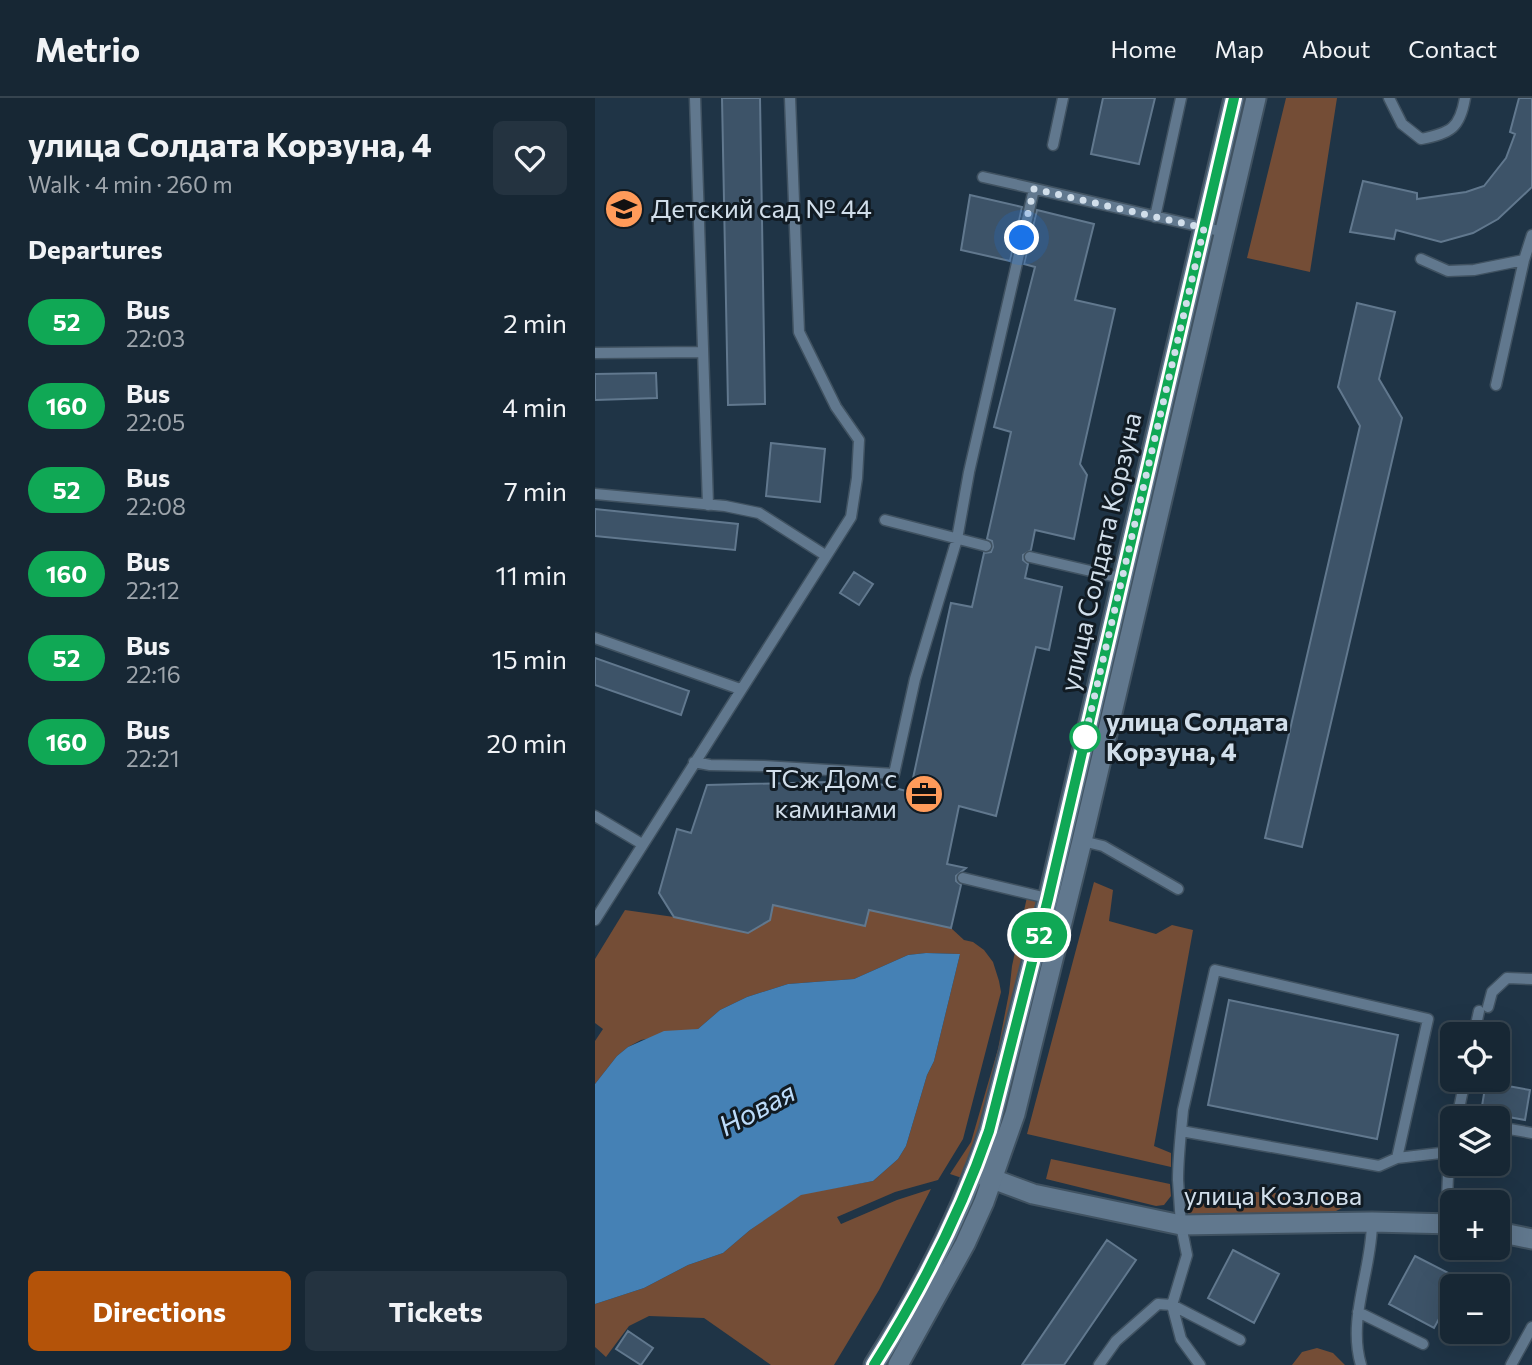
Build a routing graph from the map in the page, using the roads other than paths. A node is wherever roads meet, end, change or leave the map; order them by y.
1 (695, 98) edge
2 (790, 98) edge
3 (1063, 98) edge
4 (1181, 98) edge
5 (1234, 98) edge
6 (1256, 98) edge
7 (1389, 98) edge
8 (1465, 98) edge
9 (1053, 145) dead end
10 (983, 177) dead end
11 (1034, 189) junction
12 (1155, 217) junction
13 (1204, 228) junction
14 (1224, 232) junction
15 (1532, 235) edge
16 (1421, 259) dead end
17 (1524, 260) junction
18 (703, 352) junction
19 (595, 353) edge
20 (1496, 385) dead end
21 (595, 494) edge
22 (708, 505) junction
23 (885, 520) dead end
24 (957, 539) junction
25 (986, 546) dead end
26 (825, 555) junction
27 (1030, 556) dead end
28 (1121, 578) junction
29 (1142, 583) junction
30 (595, 638) edge
31 (740, 689) junction
32 (694, 762) junction
33 (595, 816) edge
34 (1082, 841) junction
35 (642, 844) junction
36 (963, 878) dead end
37 (1178, 889) dead end
38 (1057, 901) junction
39 (595, 920) edge
40 (1532, 979) edge
41 (1479, 1022) edge
42 (1510, 1129) edge
43 (1181, 1131) junction
44 (1532, 1133) edge
45 (1440, 1153) edge
46 (1397, 1158) junction
47 (974, 1172) junction
48 (993, 1180) junction
49 (1372, 1222) junction
50 (1440, 1223) edge
51 (1181, 1225) junction
52 (1510, 1235) edge
53 (1532, 1239) edge
54 (1172, 1304) junction
55 (1358, 1312) junction
56 (1530, 1333) edge
57 (1240, 1340) dead end
58 (1423, 1344) dead end
59 (874, 1365) edge
60 (898, 1365) edge
61 (1099, 1365) edge
62 (1201, 1365) edge
63 (1360, 1365) edge
64 (1511, 1365) edge

1 - 18 lane
2 - 26 lane
3 - 9 lane
4 - 12 lane
5 - 13 street, улица Солдата Корзуна
6 - 14 street, улица Солдата Корзуна
7 - 8 lane
10 - 11 lane
11 - 12 lane
11 - 24 lane
12 - 13 lane
13 - 14 lane
13 - 28 street, улица Солдата Корзуна
14 - 29 street, улица Солдата Корзуна
15 - 17 lane
16 - 17 lane
17 - 20 lane
18 - 19 lane
18 - 22 lane
21 - 22 lane
22 - 26 lane
23 - 24 lane
24 - 25 lane
24 - 32 lane
26 - 31 lane
27 - 28 lane
28 - 29 lane
28 - 38 street, улица Солдата Корзуна
29 - 34 street, улица Солдата Корзуна
30 - 31 lane
31 - 32 lane
32 - 35 lane
33 - 35 lane
34 - 37 lane
34 - 38 street, улица Солдата Корзуна
35 - 39 lane
36 - 38 lane
38 - 47 street, улица Солдата Корзуна
38 - 48 street, улица Солдата Корзуна
40 - 41 lane
42 - 44 lane
43 - 46 lane
43 - 46 lane
43 - 51 lane
45 - 46 lane
47 - 48 street, улица Козлова
47 - 59 street, улица Солдата Корзуна
48 - 51 street, улица Козлова
48 - 60 street, улица Солдата Корзуна
49 - 50 street, улица Козлова
49 - 51 street, улица Козлова
49 - 55 lane
51 - 54 lane
52 - 53 street
54 - 57 lane
54 - 61 lane
54 - 62 lane
55 - 58 lane
55 - 63 lane
56 - 64 lane

